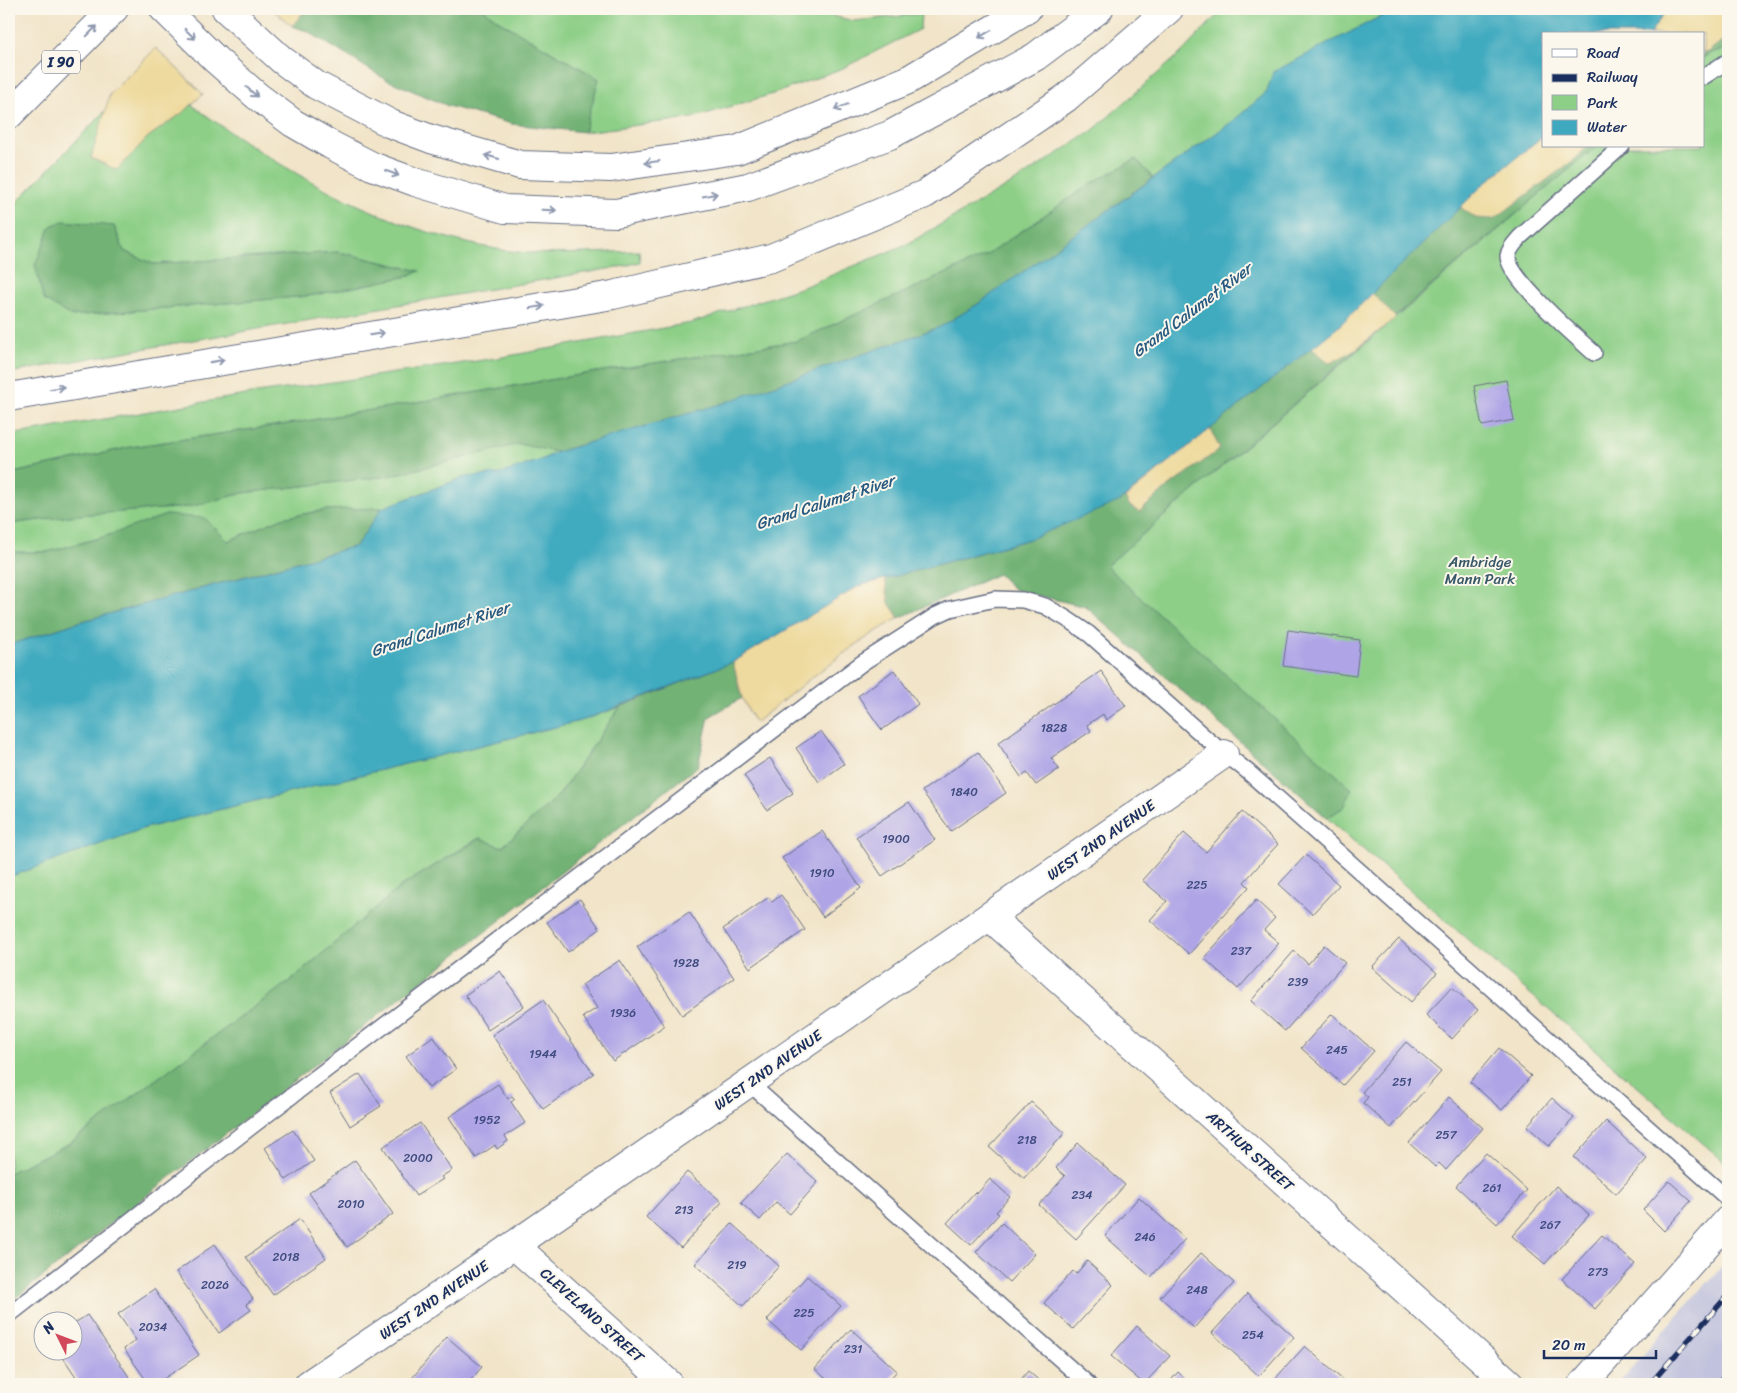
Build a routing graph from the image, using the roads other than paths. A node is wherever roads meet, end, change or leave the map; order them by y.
1 (114, 9) edge
2 (164, 9) edge
3 (226, 9) edge
4 (1027, 9) edge
5 (1099, 9) edge
6 (1169, 9) edge
7 (1728, 61) edge
8 (1704, 76) edge
9 (9, 115) edge
10 (1620, 148) edge
11 (1594, 353) dead end
12 (9, 397) edge
13 (1224, 754) junction
14 (990, 917) junction
15 (749, 1083) junction
16 (1728, 1199) edge
17 (1728, 1220) edge
18 (514, 1245) junction
19 (9, 1315) edge
20 (310, 1384) edge
21 (669, 1384) edge
22 (1088, 1384) edge
23 (1510, 1384) edge
24 (1583, 1384) edge

9 -> 1 main road, I 90
2 -> 5 main road
4 -> 3 main road
12 -> 6 main road
7 - 8 lane
10 - 11 lane
13 - 14 main road, WEST 2ND AVENUE
13 - 16 lane
13 - 19 lane
14 - 15 main road, WEST 2ND AVENUE
14 - 23 main road, ARTHUR STREET
15 - 18 main road, WEST 2ND AVENUE
15 - 22 lane
17 - 24 main road
18 - 20 main road, WEST 2ND AVENUE
18 - 21 main road, CLEVELAND STREET

